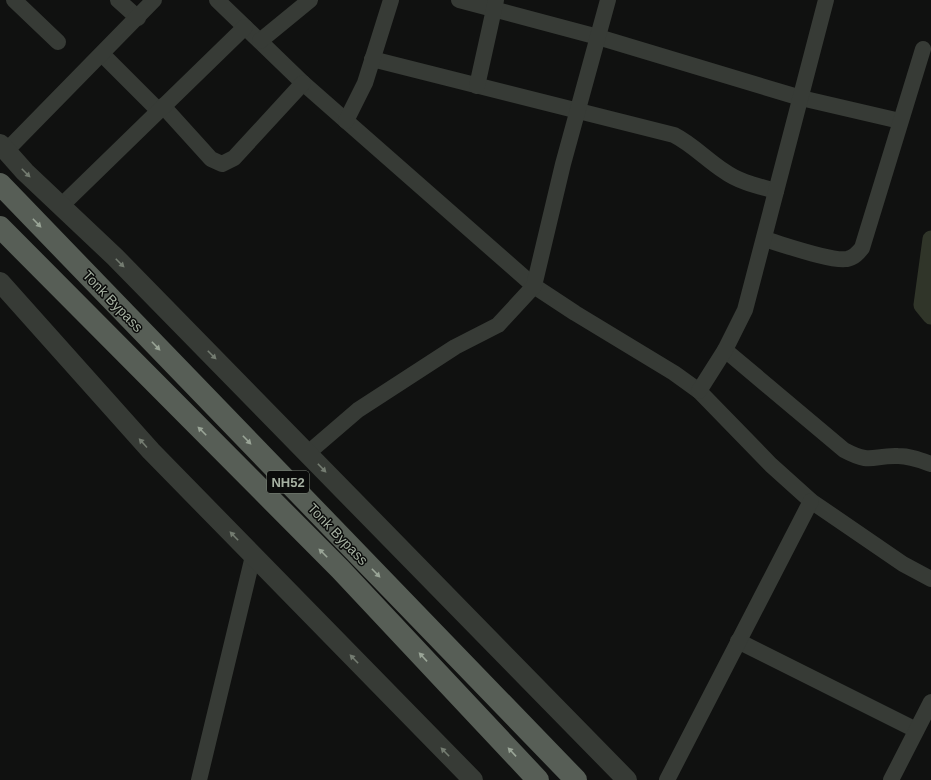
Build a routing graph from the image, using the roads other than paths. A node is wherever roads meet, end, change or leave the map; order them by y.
1 (14, 0) edge
2 (118, 0) edge
3 (154, 0) edge
4 (218, 0) edge
5 (310, 0) edge
6 (390, 0) edge
7 (458, 0) edge
8 (608, 0) edge
9 (826, 0) edge
10 (494, 5) edge
11 (138, 18) junction
12 (245, 27) junction
13 (598, 37) junction
14 (58, 42) dead end
15 (260, 42) junction
16 (923, 49) dead end
17 (102, 54) junction
18 (372, 59) junction
19 (303, 83) junction
20 (477, 86) junction
21 (801, 98) junction
22 (160, 108) junction
23 (577, 112) junction
24 (346, 121) junction
25 (900, 121) junction
26 (3, 148) edge
27 (0, 184) edge
28 (776, 191) junction
29 (61, 206) junction
30 (0, 226) edge
31 (764, 239) junction
32 (0, 282) edge
33 (534, 286) junction
34 (725, 350) junction
35 (699, 391) junction
36 (308, 453) junction
37 (931, 464) edge
38 (811, 501) junction
39 (253, 556) junction
40 (931, 579) edge
41 (738, 641) junction
42 (931, 702) edge
43 (916, 730) junction
44 (199, 780) edge
45 (473, 780) edge
46 (538, 780) edge
47 (576, 780) edge
48 (627, 780) edge
49 (667, 780) edge
50 (891, 780) edge

1 - 14 street
2 - 11 street
3 - 11 street
4 - 12 street
5 - 15 street
6 - 18 street
7 - 10 street
8 - 13 street
9 - 21 street
10 - 13 street
10 - 20 street
11 - 17 street
12 - 15 street
12 - 22 street
13 - 21 street
13 - 23 street
15 - 19 street
16 - 25 street
17 - 22 street
17 - 26 street
18 - 20 street
18 - 24 street
19 - 22 street
19 - 24 street
20 - 23 street
21 - 25 street
21 - 28 street
22 - 29 street
23 - 28 street
23 - 33 street
24 - 33 street
25 - 31 street
26 -> 29 street
27 -> 47 highway, Tonk Bypass / NH52
28 - 31 street
29 -> 36 street
46 -> 30 highway, NH52
31 - 34 street
39 -> 32 street
33 - 35 street
33 - 36 street
34 - 35 street
34 - 37 street
35 - 38 street
36 -> 48 street
38 - 40 street
38 - 41 street
39 - 44 street
45 -> 39 street
41 - 43 street
41 - 49 street
42 - 43 street
43 - 50 street

